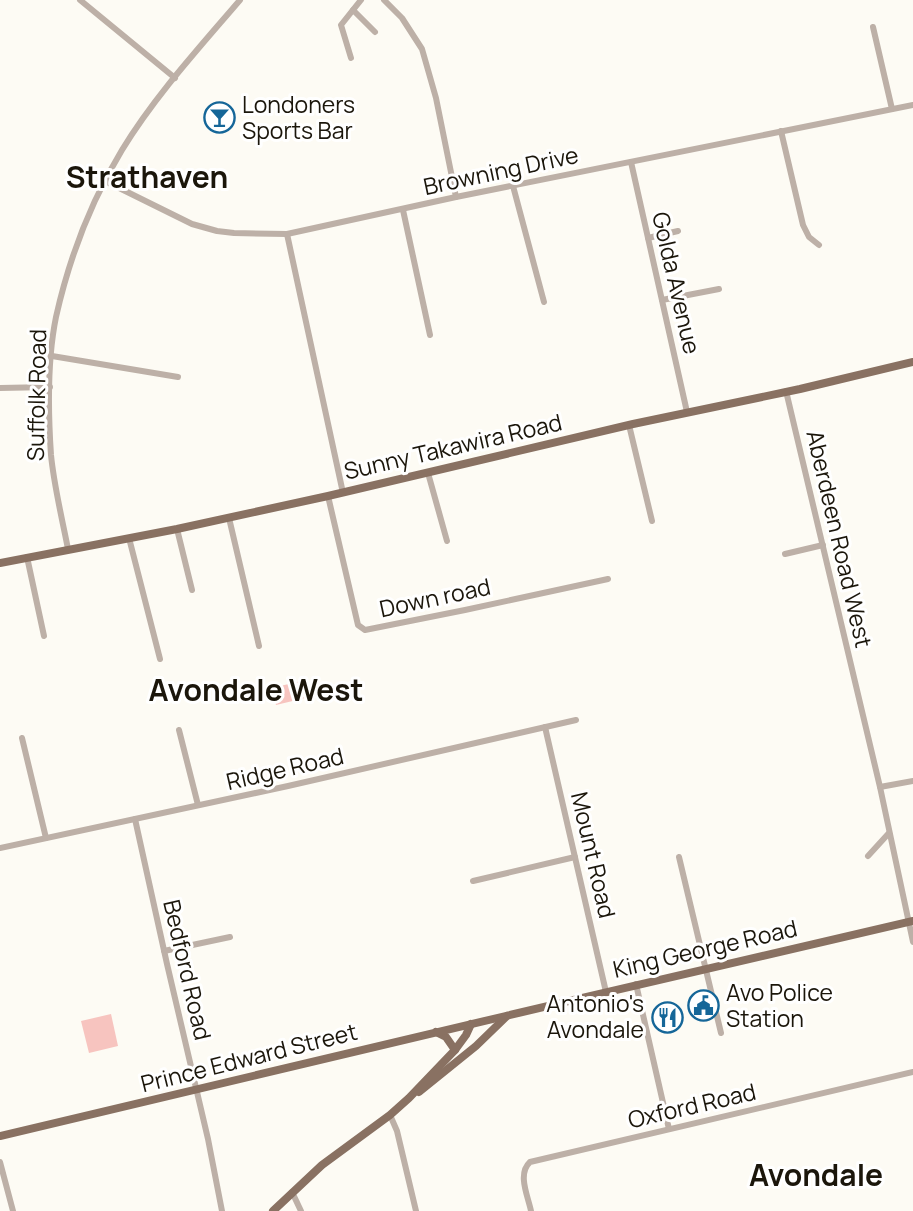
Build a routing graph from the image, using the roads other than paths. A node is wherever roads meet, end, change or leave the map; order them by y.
1 (80, 0) edge
2 (240, 0) edge
3 (360, 0) edge
4 (384, 0) edge
5 (353, 10) junction
6 (873, 27) dead end
7 (375, 32) dead end
8 (351, 58) dead end
9 (175, 78) junction
10 (913, 106) edge
11 (892, 109) junction
12 (781, 131) junction
13 (631, 162) junction
14 (105, 181) junction
15 (513, 186) junction
16 (456, 197) junction
17 (403, 210) junction
18 (678, 231) dead end
19 (287, 234) junction
20 (648, 238) junction
21 (819, 245) dead end
22 (719, 289) dead end
23 (662, 300) junction
24 (544, 302) dead end
25 (430, 335) dead end
26 (52, 356) junction
27 (913, 362) edge
28 (178, 377) dead end
29 (50, 387) junction
30 (0, 388) edge
31 (786, 391) junction
32 (687, 412) junction
33 (629, 425) junction
34 (428, 472) junction
35 (343, 493) junction
36 (328, 496) junction
37 (229, 517) junction
38 (652, 521) dead end
39 (177, 529) junction
40 (129, 538) junction
41 (447, 541) dead end
42 (823, 545) junction
43 (68, 549) junction
44 (785, 554) dead end
45 (27, 557) junction
46 (0, 563) edge
47 (608, 579) dead end
48 (192, 590) dead end
49 (44, 636) dead end
50 (259, 646) dead end
51 (160, 659) dead end
52 (576, 720) dead end
53 (545, 727) junction
54 (178, 730) dead end
55 (22, 738) dead end
56 (913, 780) edge
57 (880, 787) junction
58 (198, 806) junction
59 (135, 819) junction
60 (889, 833) junction
61 (46, 838) junction
62 (0, 848) edge
63 (868, 856) dead end
64 (575, 857) junction
65 (680, 858) dead end
66 (473, 881) dead end
67 (911, 921) edge
68 (230, 937) dead end
69 (913, 942) edge
70 (164, 951) junction
71 (706, 968) junction
72 (636, 985) junction
73 (606, 992) junction
74 (506, 1016) junction
75 (471, 1024) junction
76 (436, 1032) junction
77 (721, 1033) dead end
78 (476, 1046) junction
79 (455, 1049) junction
80 (913, 1072) edge
81 (196, 1090) junction
82 (409, 1098) junction
83 (390, 1115) junction
84 (669, 1129) junction
85 (0, 1136) edge
86 (0, 1162) edge
87 (292, 1192) junction
88 (13, 1211) edge
89 (222, 1211) edge
90 (273, 1211) edge
91 (301, 1211) edge
92 (416, 1211) edge
93 (531, 1211) edge

1 - 9 street
2 - 9 street, Suffolk Road
3 - 5 street
4 - 16 street
5 - 7 street
5 - 8 street
6 - 11 street
9 - 14 street, Suffolk Road
10 - 11 street, Browning Drive
11 - 12 street, Browning Drive
12 - 13 street, Browning Drive
12 - 21 street
13 - 15 street, Browning Drive
13 - 20 street, Golda Avenue
14 - 19 street, Browning Drive
14 - 26 street, Suffolk Road
15 - 16 street, Browning Drive
15 - 24 street
16 - 17 street, Browning Drive
17 - 19 street, Browning Drive
17 - 25 street
18 - 20 street
19 - 35 street
20 - 23 street, Golda Avenue
22 - 23 street
23 - 32 street, Golda Avenue
26 - 28 street
26 - 29 street, Suffolk Road
27 - 31 main road, Sunny Takawira Road
29 - 30 street
29 - 43 street, Suffolk Road
31 - 32 main road, Sunny Takawira Road
31 - 42 street, Aberdeen Road West
32 - 33 main road, Sunny Takawira Road
33 - 34 main road, Sunny Takawira Road
33 - 38 street
34 - 35 main road, Sunny Takawira Road
34 - 41 street
35 - 36 main road, Sunny Takawira Road
36 - 37 main road, Sunny Takawira Road
36 - 47 street, Down road
37 - 39 main road, Sunny Takawira Road
37 - 50 street
39 - 40 main road, Sunny Takawira Road
39 - 48 street
40 - 43 main road, Sunny Takawira Road
40 - 51 street
42 - 44 street
42 - 57 street, Aberdeen Road West
43 - 45 main road, Sunny Takawira Road
45 - 46 main road, Sunny Takawira Road
45 - 49 street
52 - 53 street, Ridge Road
53 - 58 street, Ridge Road
53 - 64 street, Mount Road
54 - 58 street
55 - 61 street
56 - 57 street
57 - 60 street, Aberdeen Road West
58 - 59 street, Ridge Road
59 - 61 street, Ridge Road
59 - 70 street, Bedford Road
60 - 63 street
60 - 67 street, Aberdeen Road West
61 - 62 street, Ridge Road
64 - 66 street
64 - 73 street, Mount Road
65 - 71 street
67 - 69 street, Aberdeen Road West
67 - 71 main road, King George Road
68 - 70 street
70 - 81 street, Bedford Road
71 - 72 main road, King George Road
71 - 77 street
72 - 73 main road, King George Road
72 - 84 street
73 - 74 main road, King George Road
74 - 75 main road, Prince Edward Street
74 - 78 main road
75 - 76 main road, Prince Edward Street
75 - 78 main road
75 - 79 main road
76 - 79 main road
76 - 81 main road, Prince Edward Street
78 - 82 main road
79 - 82 main road
80 - 84 street, Oxford Road
81 - 85 main road, Prince Edward Street
81 - 89 street, Bedford Road
82 - 83 main road
83 - 87 main road
83 - 92 street
84 - 93 street, Oxford Road
86 - 88 street
87 - 90 main road
87 - 91 street

